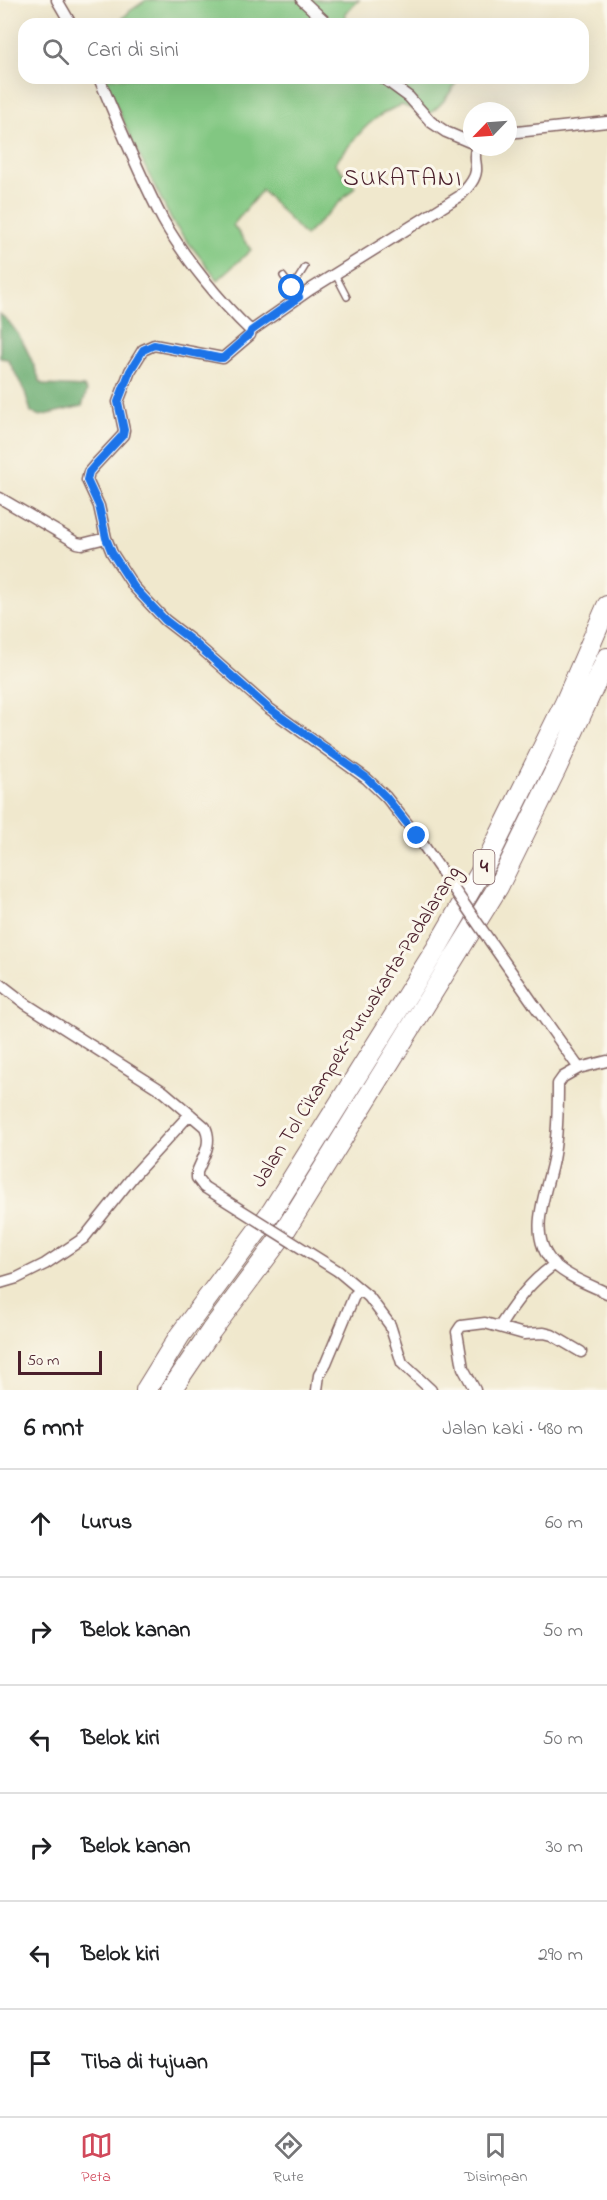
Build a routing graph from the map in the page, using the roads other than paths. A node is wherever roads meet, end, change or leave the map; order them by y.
1 (57, 0) edge
2 (302, 0) edge
3 (68, 18) edge
4 (322, 18) edge
5 (102, 84) edge
6 (391, 84) edge
7 (607, 122) edge
8 (517, 132) edge
9 (463, 139) edge
10 (474, 156) edge
11 (305, 267) dead end
12 (335, 274) junction
13 (283, 276) dead end
14 (296, 292) junction
15 (347, 297) dead end
16 (251, 331) junction
17 (0, 498) edge
18 (106, 538) junction
19 (607, 606) edge
20 (607, 657) edge
21 (0, 984) edge
22 (607, 1062) edge
23 (579, 1068) junction
24 (190, 1114) junction
25 (294, 1197) junction
26 (555, 1264) junction
27 (0, 1283) edge
28 (360, 1290) junction
29 (607, 1293) edge
30 (500, 1326) junction
31 (581, 1352) dead end
32 (146, 1390) edge
33 (171, 1390) edge
34 (317, 1390) edge
35 (431, 1390) edge
36 (475, 1390) edge

1 - 3 street
2 - 4 street
5 - 16 street
6 - 9 street
7 - 8 street
10 - 12 street
11 - 14 lane
12 - 14 street
12 - 15 lane
13 - 14 lane
14 - 16 street
16 - 18 street
17 - 18 street
18 - 23 street, bridge
19 - 25 highway, Jalan Tol Cikampek–Purwakarta–Padalarang / 4
20 - 25 highway, Jalan Tol Cikampek–Purwakarta–Padalarang / 4
21 - 24 street
22 - 23 street
23 - 26 street
24 - 27 street
24 - 28 street, bridge
25 - 32 highway, Jalan Tol Cikampek–Purwakarta–Padalarang / 4
25 - 33 highway, Jalan Tol Cikampek–Purwakarta–Padalarang / 4
26 - 29 street
26 - 30 street
28 - 34 street
28 - 35 street
30 - 31 street
30 - 36 street

